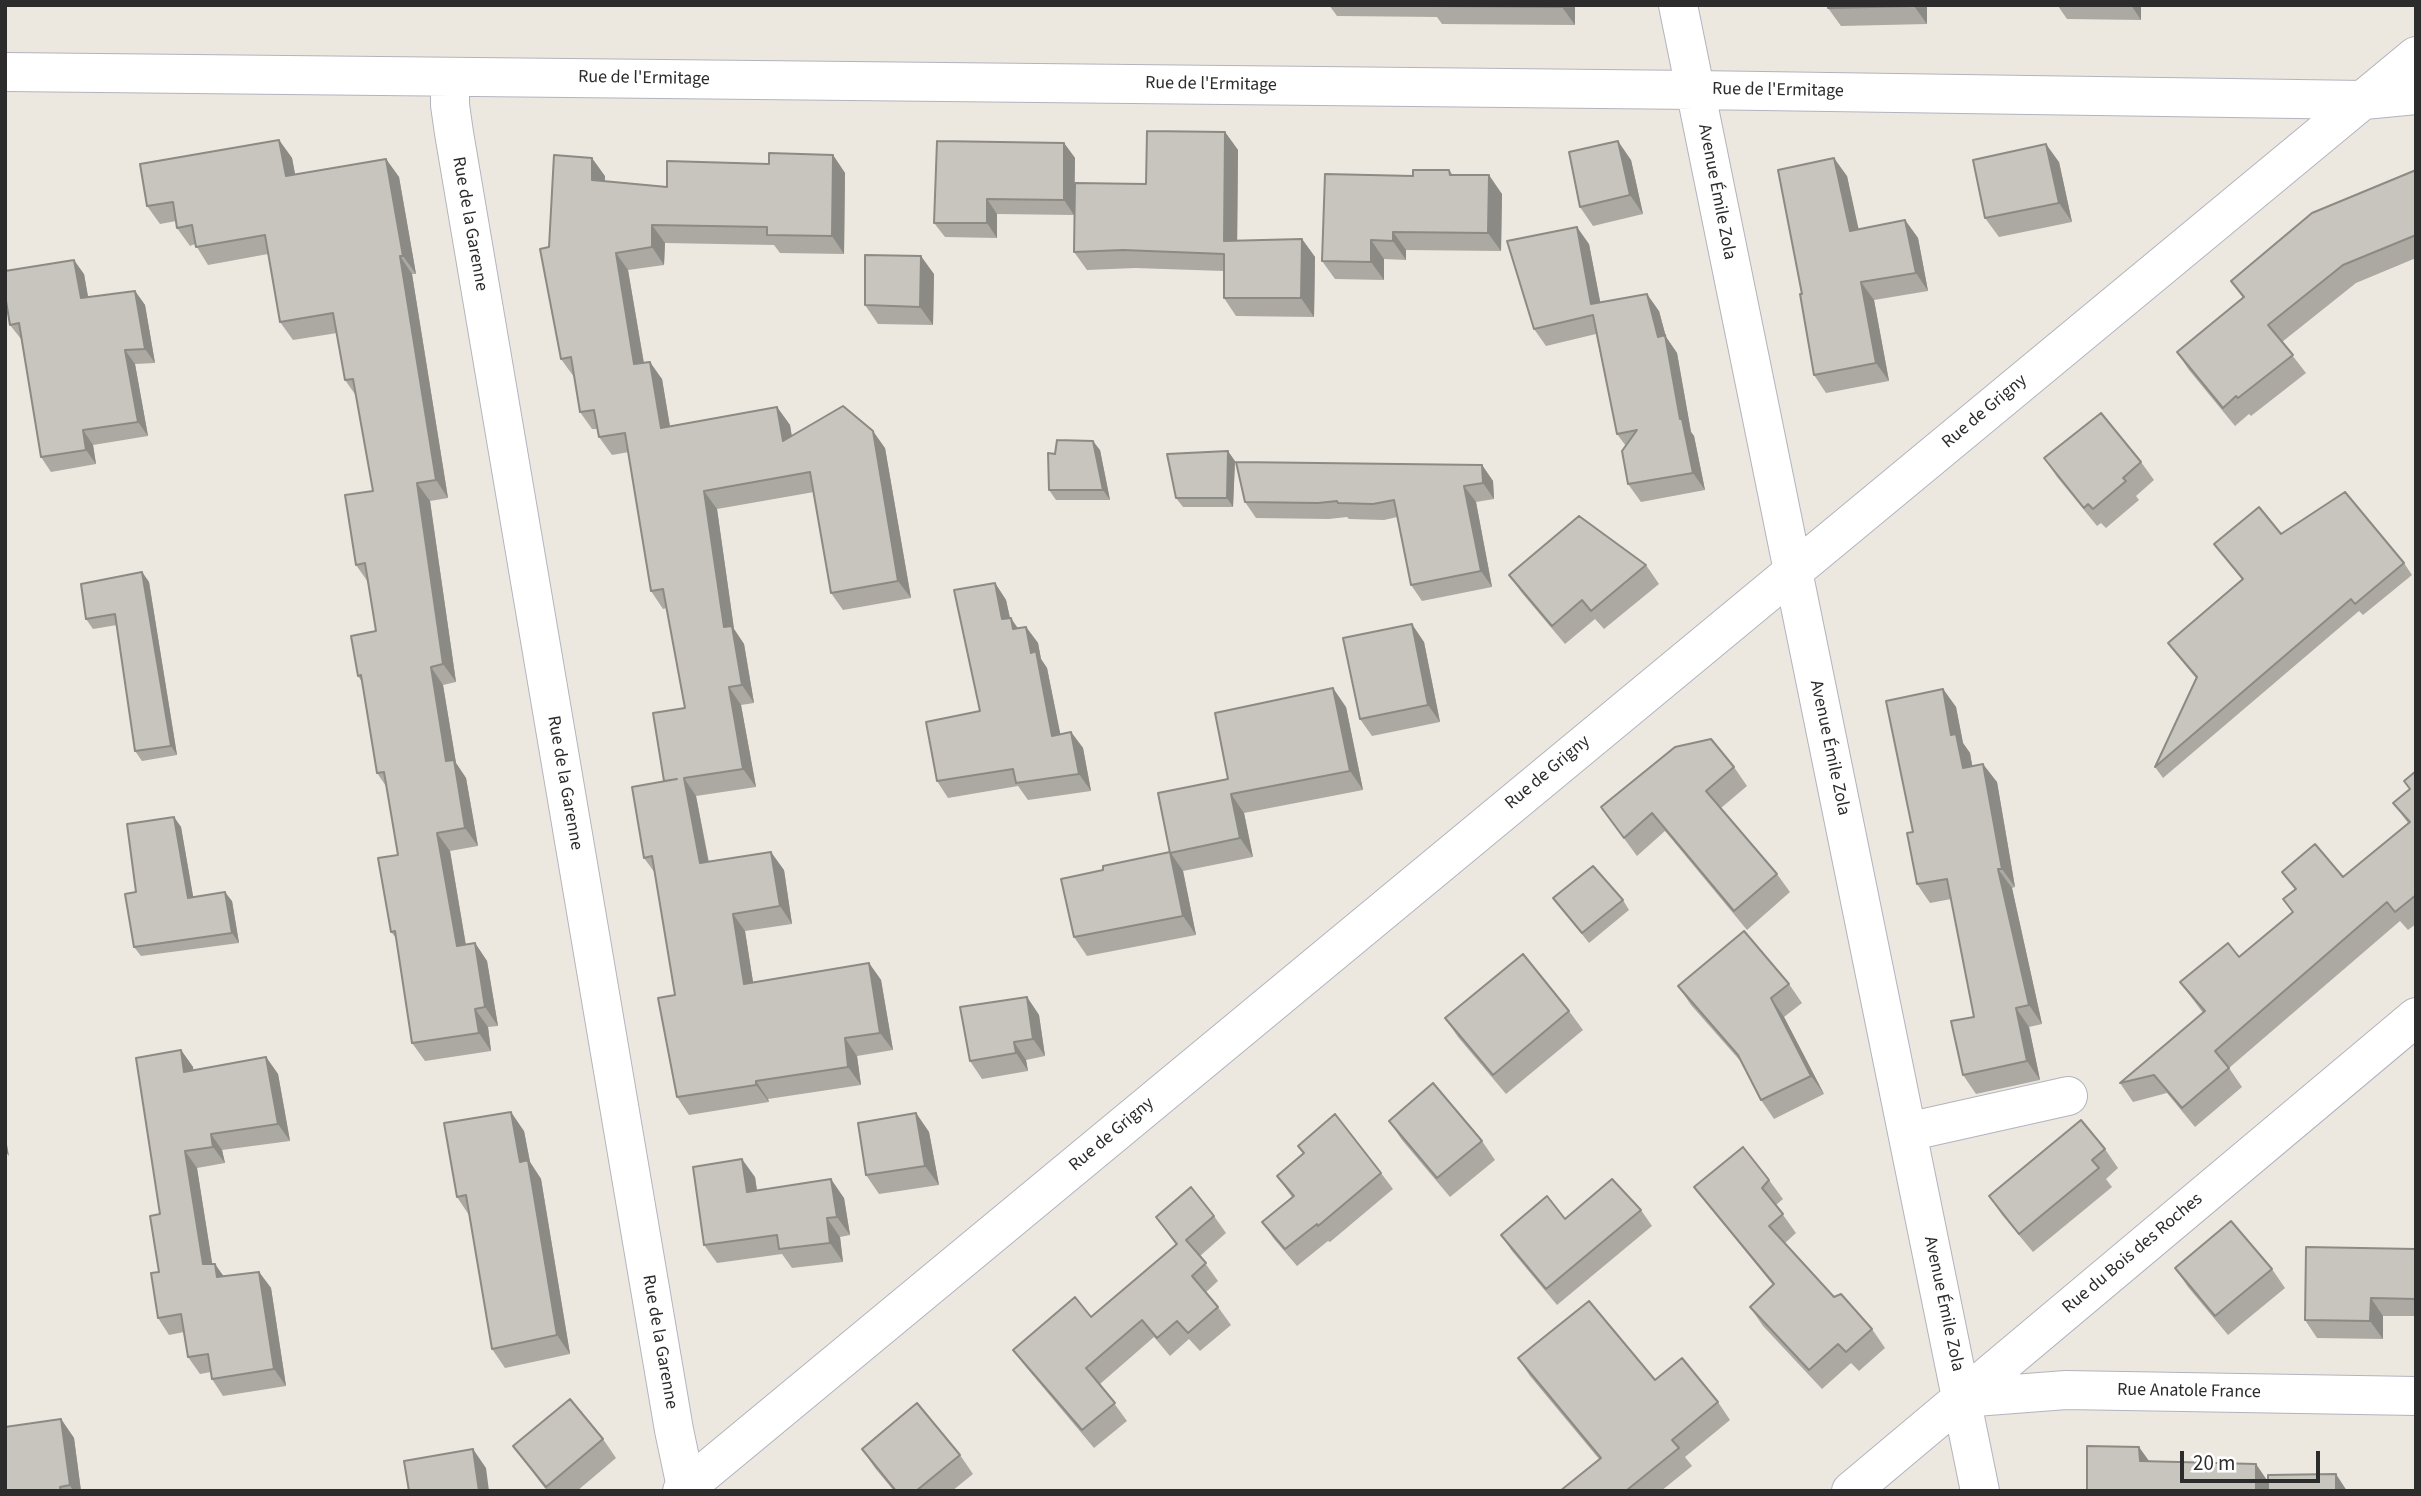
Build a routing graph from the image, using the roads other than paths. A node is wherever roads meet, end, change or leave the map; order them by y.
1 (1678, 5) edge
2 (2416, 56) edge
3 (5, 72) edge
4 (450, 78) junction
5 (1695, 90) junction
6 (2416, 95) edge
7 (2364, 100) junction
8 (1793, 571) junction
9 (2416, 1017) edge
10 (2068, 1096) dead end
11 (1908, 1132) junction
12 (2416, 1396) edge
13 (1962, 1398) junction
14 (684, 1489) edge
15 (1851, 1491) edge
16 (1980, 1491) edge

1 - 5 street, Avenue Émile Zola
2 - 7 street, Rue de Grigny
3 - 4 street, Rue de l'Ermitage
4 - 5 street, Rue de l'Ermitage
4 - 14 street, Rue de la Garenne
5 - 7 street, Rue de l'Ermitage
5 - 8 street, Avenue Émile Zola
6 - 7 street, Rue de l'Ermitage
7 - 8 street, Rue de Grigny
8 - 11 street, Avenue Émile Zola
8 - 14 street, Rue de Grigny
9 - 13 street, Rue du Bois des Roches
10 - 11 street
11 - 13 street, Avenue Émile Zola
12 - 13 street, Rue Anatole France
13 - 15 street, Rue du Bois des Roches
13 - 16 street, Avenue Émile Zola

